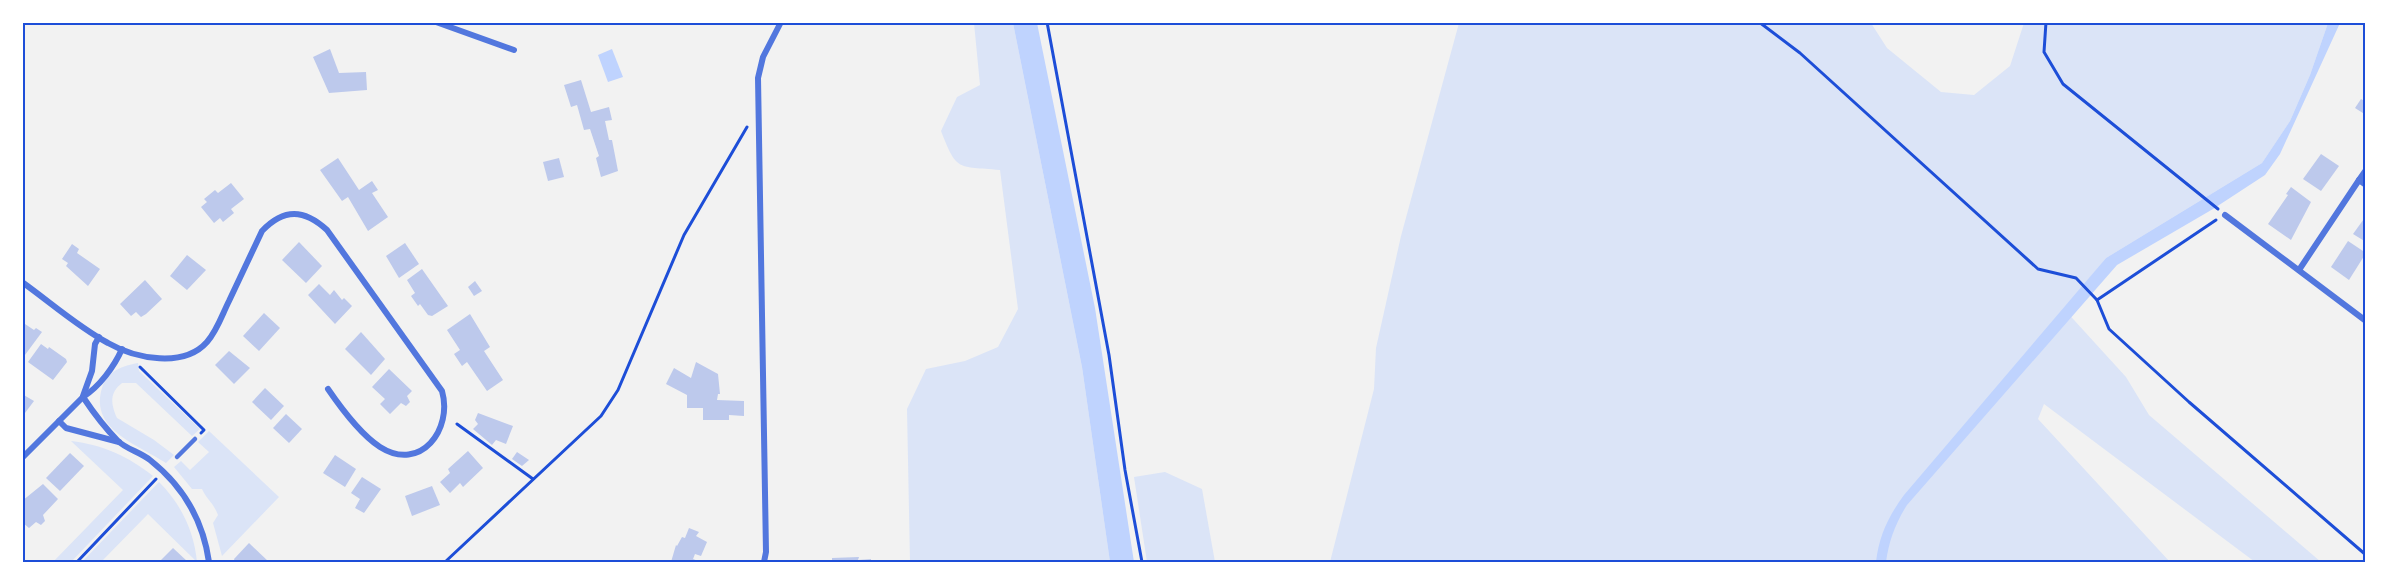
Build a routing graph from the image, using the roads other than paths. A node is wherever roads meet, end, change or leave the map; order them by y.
1 (436, 22) edge
2 (781, 22) edge
3 (514, 50) dead end
4 (2366, 170) edge
5 (2359, 180) junction
6 (2366, 185) edge
7 (2225, 215) road end
8 (2299, 270) junction
9 (22, 282) edge
10 (2366, 321) edge
11 (99, 337) junction
12 (122, 349) junction
13 (327, 389) dead end
14 (83, 397) junction
15 (59, 421) junction
16 (195, 439) road end
17 (119, 442) junction
18 (22, 458) edge
19 (177, 458) dead end
20 (209, 562) edge
21 (764, 562) edge

1 - 3 street
2 - 21 street
4 - 5 street
5 - 6 street
5 - 8 street
7 - 8 street
8 - 10 street
9 - 11 street
11 - 12 street
11 - 14 street
12 - 13 street
12 - 14 street
14 - 15 street
14 - 17 street
15 - 17 street
15 - 18 street
16 - 19 lane
17 - 20 street

